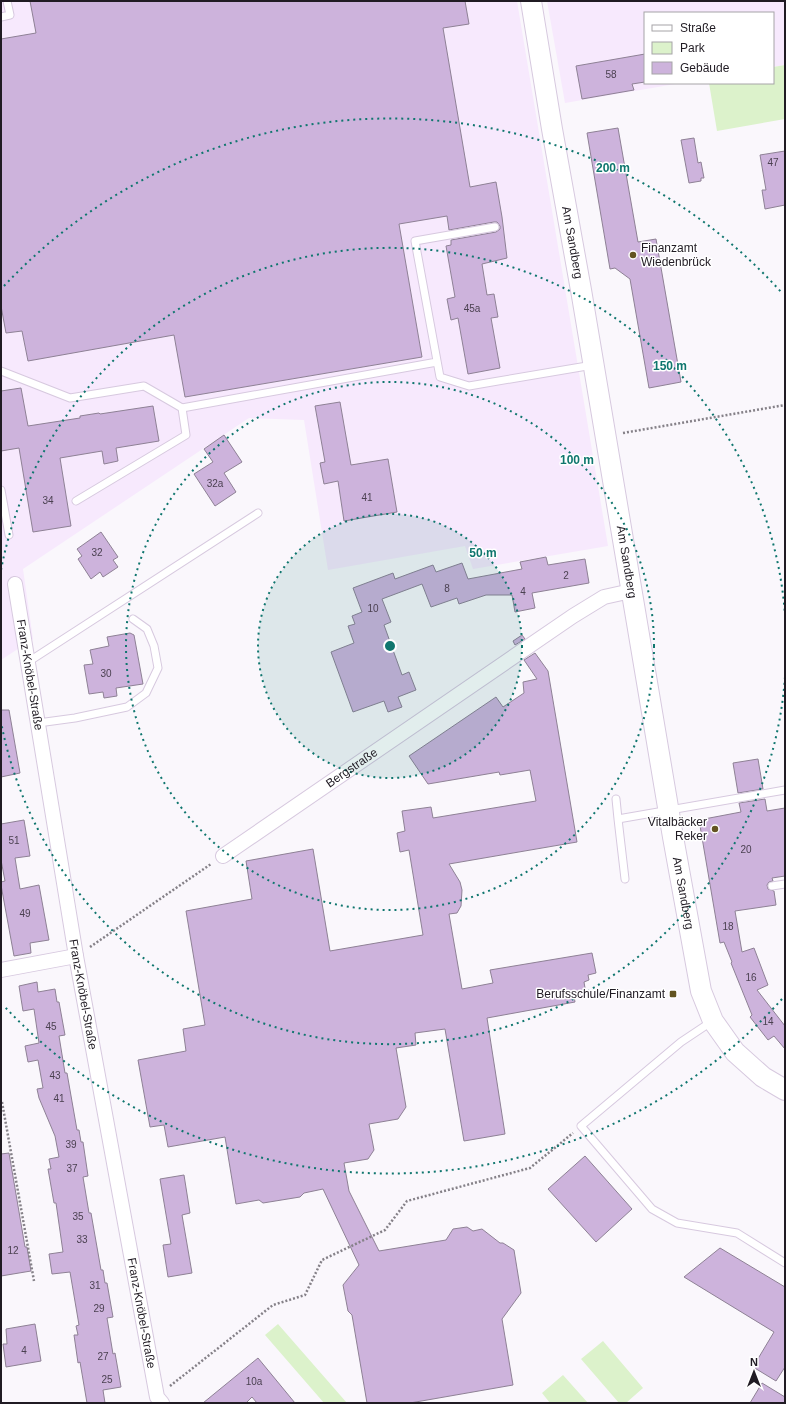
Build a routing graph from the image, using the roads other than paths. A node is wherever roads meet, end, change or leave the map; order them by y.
1 (7, 1) edge
2 (531, 1) edge
3 (1, 17) edge
4 (495, 227) dead end
5 (437, 362) junction
6 (593, 365) junction
7 (1, 371) edge
8 (182, 408) junction
9 (1, 490) edge
10 (2, 499) edge
11 (76, 501) dead end
12 (258, 513) dead end
13 (9, 535) dead end
14 (15, 584) dead end
15 (631, 591) junction
16 (133, 619) dead end
17 (28, 662) junction
18 (38, 723) junction
19 (785, 790) edge
20 (616, 799) dead end
21 (669, 810) junction
22 (618, 819) junction
23 (223, 856) road end
24 (626, 879) dead end
25 (785, 884) edge
26 (772, 886) dead end
27 (76, 956) junction
28 (1, 970) edge
29 (713, 1022) junction
30 (785, 1090) edge
31 (785, 1263) edge
32 (155, 1401) edge

1 - 3 lane
2 - 6 main road, Am Sandberg
4 - 5 lane
5 - 6 lane
5 - 8 lane
6 - 15 main road, Am Sandberg
7 - 8 lane
8 - 11 lane
9 - 10 lane
10 - 13 lane
12 - 17 lane
14 - 17 street, Franz-Knöbel-Straße
15 - 21 main road, Am Sandberg
15 - 23 street, Bergstraße
16 - 18 lane
17 - 18 street, Franz-Knöbel-Straße
18 - 27 street, Franz-Knöbel-Straße
19 - 21 lane
20 - 22 lane
21 - 22 lane
21 - 29 main road, Am Sandberg
22 - 24 lane
25 - 26 lane
27 - 28 street
27 - 32 street, Franz-Knöbel-Straße
29 - 30 main road, Am Sandberg
29 - 31 lane

